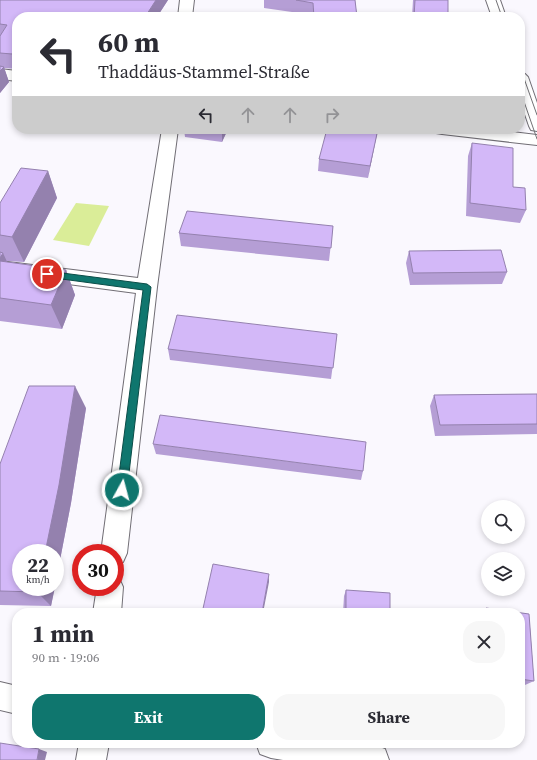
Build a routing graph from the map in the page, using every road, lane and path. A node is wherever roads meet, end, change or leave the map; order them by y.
1 (187, 0) edge
2 (493, 0) edge
3 (185, 12) edge
4 (497, 12) edge
5 (0, 74) edge
6 (12, 75) edge
7 (525, 91) edge
8 (537, 126) edge
9 (169, 134) edge
10 (485, 134) edge
11 (537, 140) edge
12 (0, 268) edge
13 (147, 287) junction
14 (115, 544) edge
15 (109, 596) edge
16 (108, 608) edge
17 (0, 696) edge
18 (12, 699) edge
19 (93, 748) edge
20 (301, 748) edge
21 (91, 760) edge
22 (374, 760) edge

1 - 3 street
2 - 4 street
5 - 6 street
7 - 8 street
9 - 13 street
10 - 11 street
12 - 13 street
13 - 14 street
15 - 16 street
17 - 18 street
19 - 21 street
20 - 22 street

